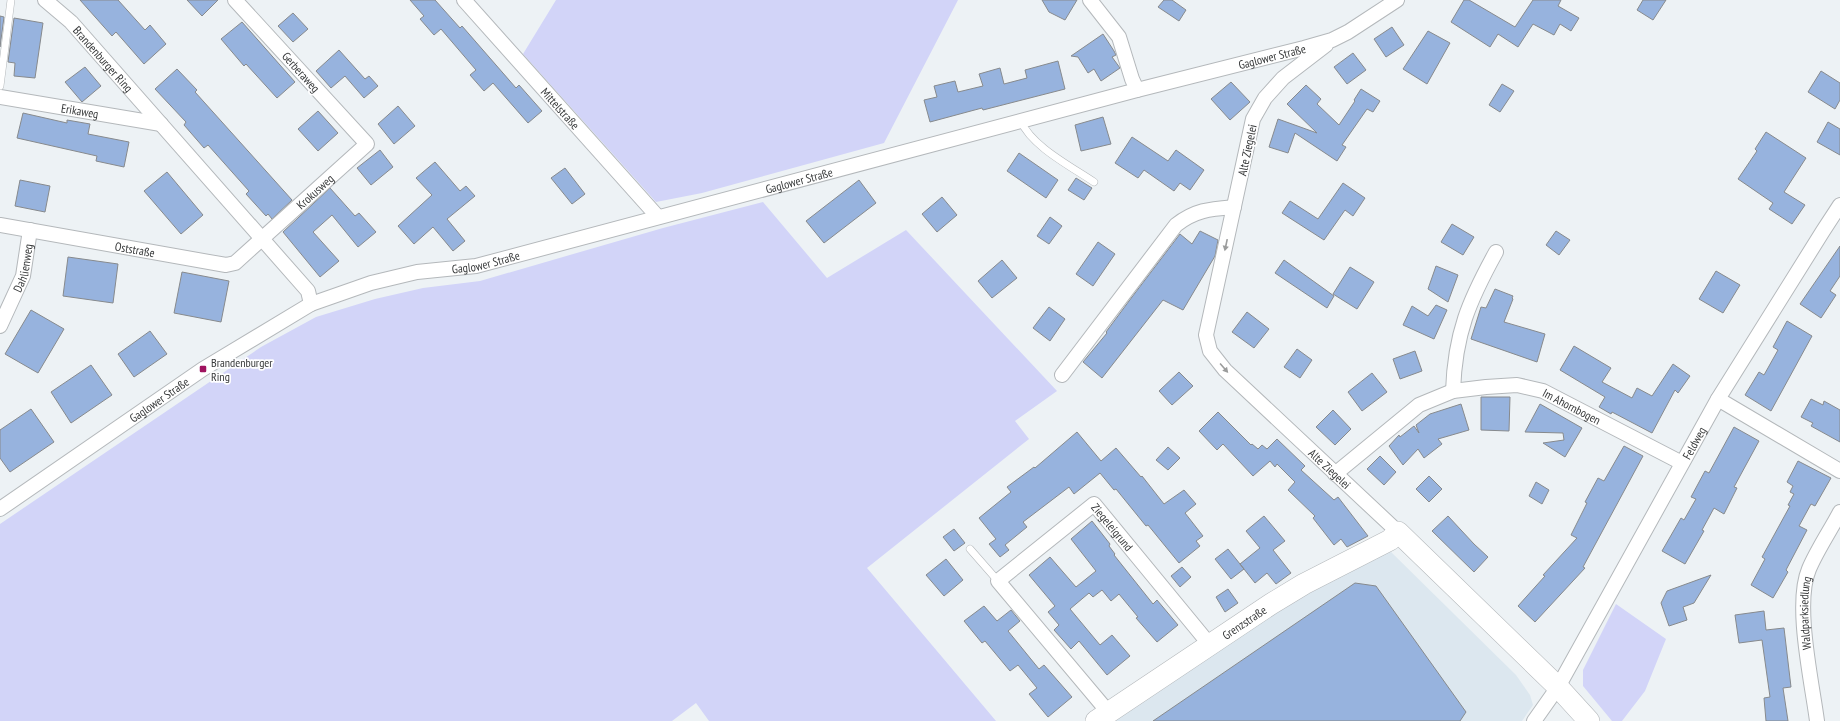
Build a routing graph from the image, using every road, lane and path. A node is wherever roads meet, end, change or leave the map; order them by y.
1 (11, 0) edge
2 (45, 0) edge
3 (235, 0) edge
4 (464, 0) edge
5 (1090, 0) edge
6 (1397, 0) edge
7 (1332, 40) junction
8 (1284, 54) junction
9 (1283, 78) junction
10 (0, 86) edge
11 (1137, 90) junction
12 (0, 97) edge
13 (1021, 121) junction
14 (161, 124) junction
15 (367, 144) joint
16 (1094, 182) dead end
17 (1840, 205) edge
18 (1234, 207) junction
19 (658, 217) junction
20 (0, 225) edge
21 (30, 230) junction
22 (262, 238) junction
23 (1496, 252) dead end
24 (311, 304) junction
25 (0, 326) edge
26 (1062, 375) dead end
27 (1453, 391) junction
28 (1718, 399) junction
29 (1682, 463) junction
30 (1840, 471) edge
31 (1336, 474) junction
32 (0, 509) edge
33 (1840, 512) edge
34 (1398, 532) junction
35 (970, 549) dead end
36 (998, 582) junction
37 (1210, 645) junction
38 (1558, 687) junction
39 (1102, 717) edge
40 (1534, 721) edge
41 (1589, 721) edge
42 (1818, 721) edge

1 - 10 lane
2 - 14 street, Brandenburger Ring
3 - 15 street, Gerberaweg
4 - 19 street, Mittelstraße
5 - 11 street
6 - 7 street, Gaglower Straße
7 - 8 street, Gaglower Straße
7 - 9 street, Alte Ziegelei
8 - 9 street
8 - 11 street, Gaglower Straße
9 - 18 street, Alte Ziegelei
11 - 13 street, Gaglower Straße
12 - 14 street, Erikaweg
13 - 16 lane
13 - 19 street, Gaglower Straße
14 - 22 street, Brandenburger Ring
15 - 22 street, Krokusweg
17 - 28 street, Feldweg
18 - 26 street
18 -> 31 street, Alte Ziegelei
19 - 24 street, Gaglower Straße
20 - 21 street, Oststraße
21 - 22 street, Oststraße
21 - 25 street, Dahlienweg
22 - 24 street, Brandenburger Ring
23 - 27 street
24 - 32 street, Gaglower Straße
27 - 29 street, Im Ahornbogen
27 - 31 street, Im Ahornbogen
28 - 29 street, Feldweg
28 - 30 street
29 - 38 street, Feldweg
31 - 34 street, Alte Ziegelei
33 - 42 street, Waldparksiedlung
34 - 37 street, Grenzstraße
34 - 38 street, Alte Ziegelei
35 - 36 lane
36 - 37 street, Ziegeleigrund
36 - 39 street
37 - 39 street, Grenzstraße
38 - 40 street, Feldweg
38 - 41 street, Alte Ziegelei

